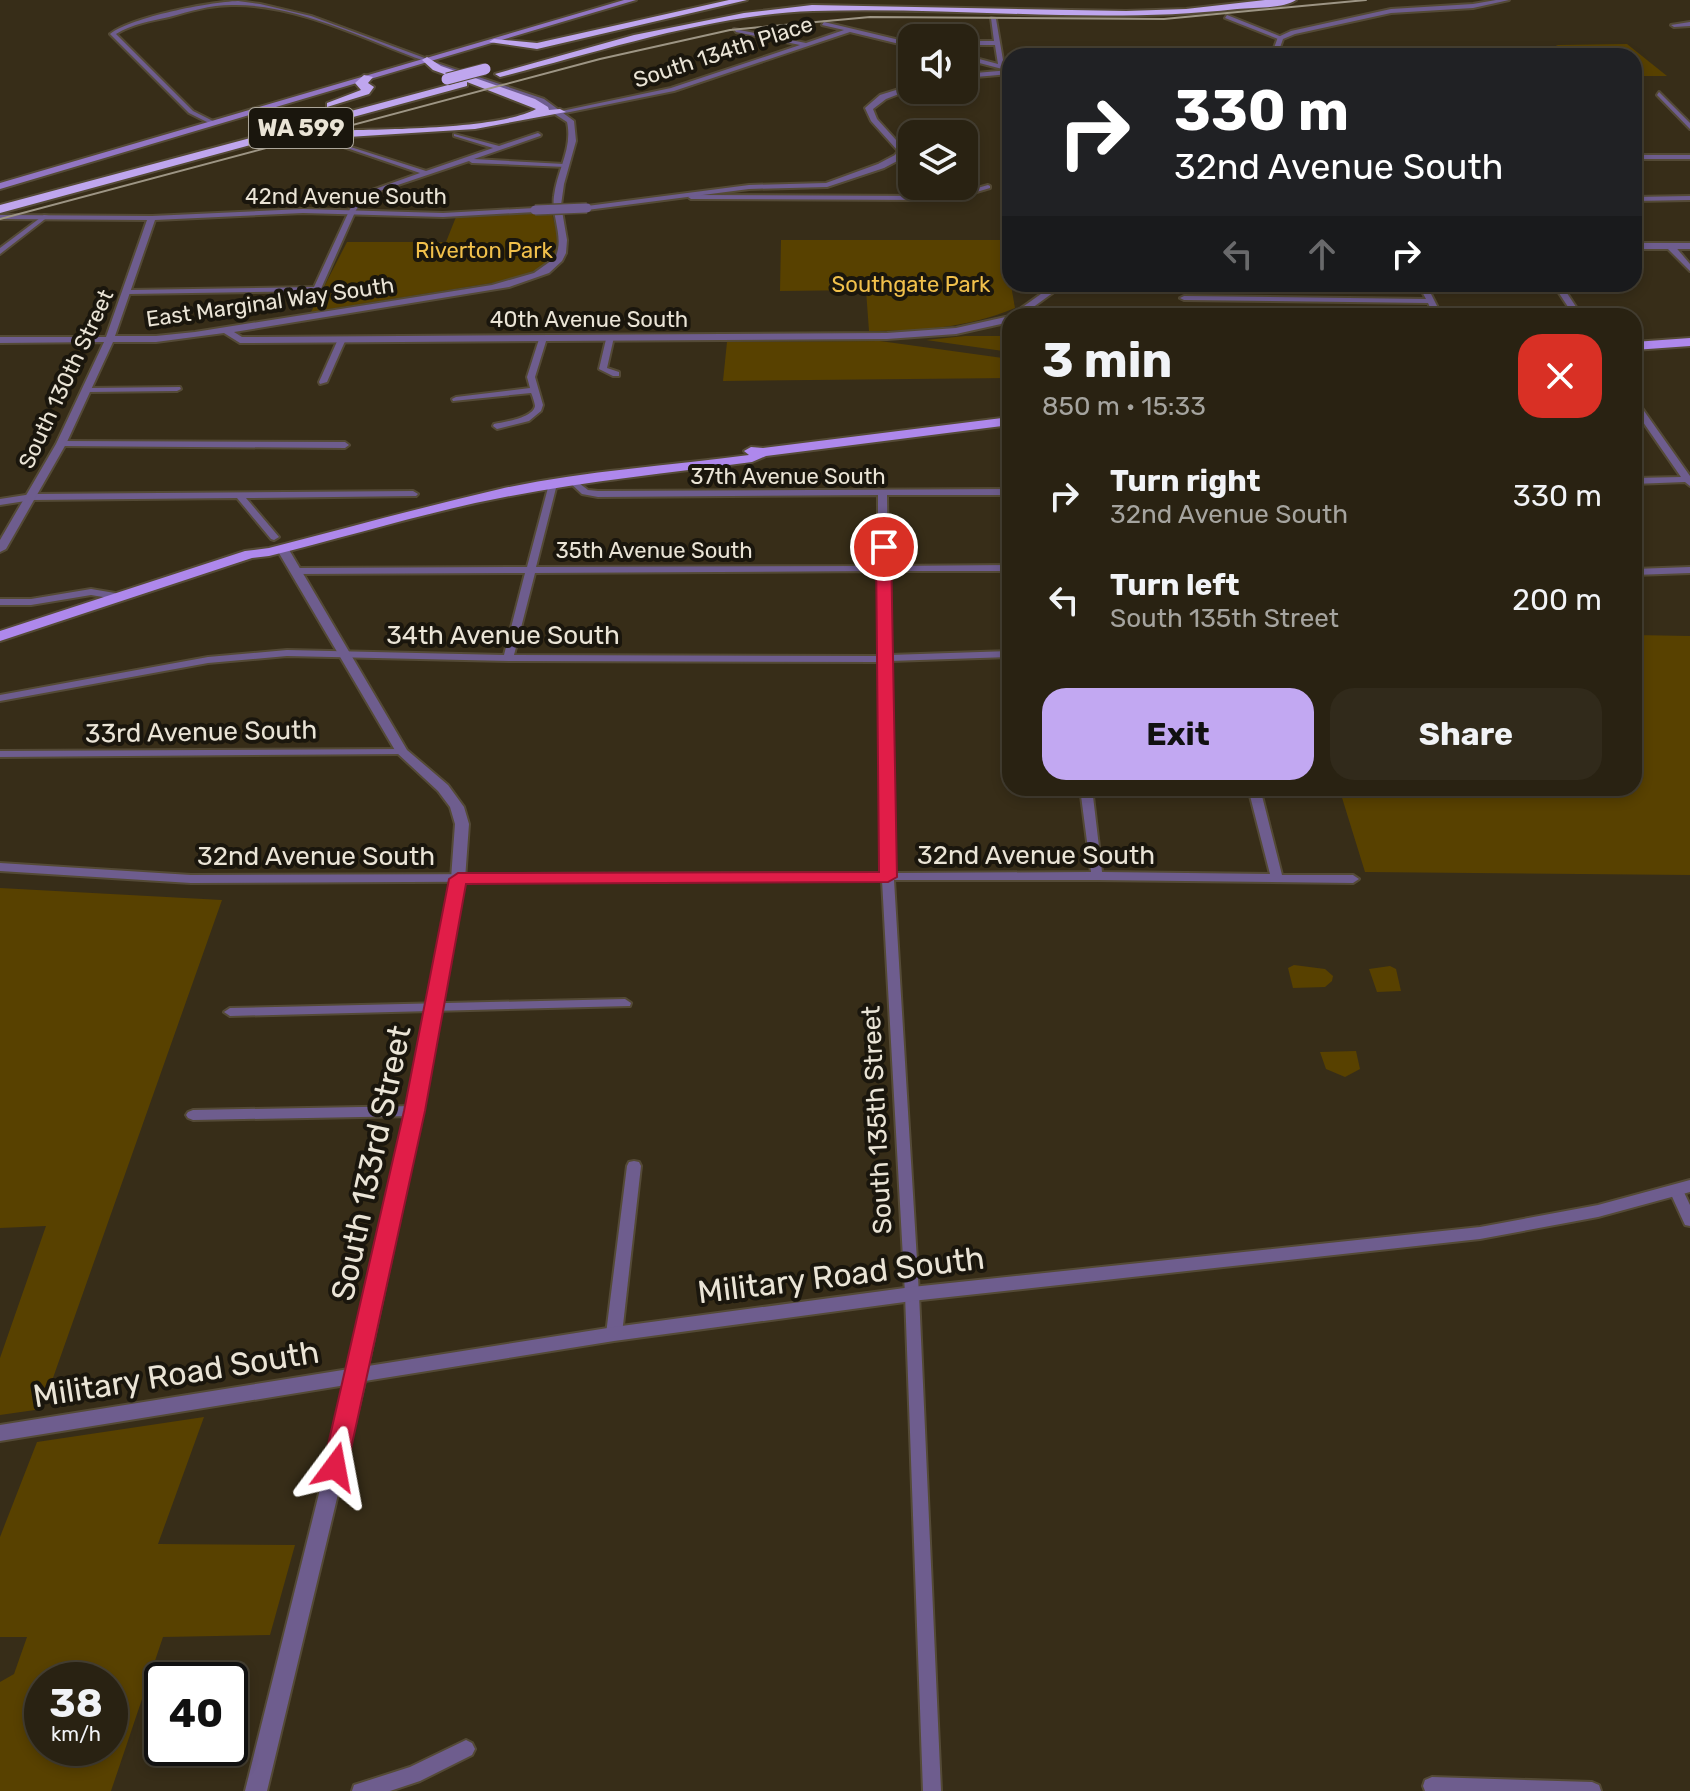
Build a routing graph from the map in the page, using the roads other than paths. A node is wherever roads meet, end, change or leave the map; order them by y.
1 (632, 0) edge
2 (744, 0) edge
3 (802, 0) edge
4 (883, 0) edge
5 (1238, 0) edge
6 (1291, 0) edge
7 (1506, 0) edge
8 (1127, 2) edge
9 (1252, 4) junction
10 (1227, 17) dead end
11 (993, 19) dead end
12 (824, 24) dead end
13 (1690, 24) edge
14 (1674, 25) dead end
15 (736, 30) dead end
16 (850, 30) junction
17 (1280, 38) junction
18 (898, 40) edge
19 (494, 42) junction
20 (621, 42) junction
21 (978, 43) edge
22 (997, 43) junction
23 (806, 45) junction
24 (1277, 48) edge
25 (427, 60) junction
26 (978, 60) edge
27 (1001, 66) joint
28 (1002, 71) edge
29 (978, 74) edge
30 (364, 80) junction
31 (464, 84) junction
32 (898, 92) edge
33 (1659, 94) dead end
34 (560, 112) junction
35 (531, 116) junction
36 (213, 123) junction
37 (1690, 127) edge
38 (456, 135) dead end
39 (538, 135) dead end
40 (337, 143) dead end
41 (499, 148) junction
42 (157, 157) junction
43 (1642, 157) edge
44 (1690, 157) edge
45 (465, 160) junction
46 (564, 166) junction
47 (139, 172) junction
48 (425, 173) junction
49 (0, 186) edge
50 (988, 187) dead end
51 (691, 197) junction
52 (1690, 198) edge
53 (1642, 199) edge
54 (4, 205) edge
55 (352, 212) junction
56 (46, 216) junction
57 (0, 217) edge
58 (152, 218) junction
59 (1642, 246) edge
60 (1670, 246) junction
61 (1690, 246) edge
62 (0, 252) edge
63 (1690, 269) edge
64 (129, 292) junction
65 (1051, 292) edge
66 (1426, 292) edge
67 (1184, 298) dead end
68 (1430, 301) junction
69 (1027, 308) edge
70 (1434, 308) edge
71 (1002, 320) edge
72 (226, 330) junction
73 (610, 337) junction
74 (543, 338) junction
75 (110, 339) junction
76 (156, 339) junction
77 (342, 339) junction
78 (0, 340) edge
79 (240, 340) junction
80 (1690, 342) edge
81 (1642, 345) edge
82 (616, 374) dead end
83 (323, 382) dead end
84 (177, 389) dead end
85 (87, 390) junction
86 (533, 390) junction
87 (456, 399) dead end
88 (1642, 419) edge
89 (1002, 422) edge
90 (497, 426) dead end
91 (61, 444) junction
92 (345, 445) dead end
93 (571, 480) junction
94 (1642, 481) edge
95 (1689, 481) edge
96 (553, 484) junction
97 (1002, 492) edge
98 (413, 494) dead end
99 (882, 494) junction
100 (240, 496) junction
101 (32, 497) junction
102 (0, 502) edge
103 (275, 546) junction
104 (0, 549) edge
105 (1002, 568) edge
106 (532, 570) junction
107 (884, 570) junction
108 (1690, 570) edge
109 (297, 571) junction
110 (1642, 572) edge
111 (115, 596) junction
112 (0, 602) edge
113 (0, 636) edge
114 (0, 649) edge
115 (1002, 654) edge
116 (348, 656) junction
117 (508, 658) junction
118 (885, 659) junction
119 (0, 698) edge
120 (402, 752) junction
121 (0, 754) edge
122 (1087, 796) edge
123 (1256, 796) edge
124 (0, 867) edge
125 (1097, 876) junction
126 (888, 877) junction
127 (1277, 878) junction
128 (458, 879) junction
129 (1353, 879) dead end
130 (625, 1003) dead end
131 (434, 1008) junction
132 (230, 1012) dead end
133 (415, 1111) junction
134 (193, 1115) dead end
135 (634, 1166) dead end
136 (1683, 1188) edge
137 (1690, 1221) edge
138 (912, 1294) junction
139 (614, 1334) junction
140 (357, 1375) junction
141 (0, 1433) edge
142 (466, 1749) dead end
143 (1432, 1786) dead end
144 (256, 1791) edge
145 (361, 1791) edge
146 (932, 1791) edge
147 (1592, 1791) edge

1 - 19 main road
2 - 19 highway
2 - 42 highway, WA 599, bridge
3 - 20 highway
4 - 9 highway
5 - 8 highway
6 - 9 highway
7 - 17 street
9 - 20 highway
10 - 17 street
11 - 22 street
12 - 16 street
13 - 14 street
15 - 23 street
16 - 18 street
16 - 23 street, South 134th Place
17 - 24 street
19 - 25 main road
20 - 31 highway
21 - 22 street
22 - 27 street
23 - 34 street, South 134th Place
25 - 30 main road
25 - 34 street
25 - 35 highway
25 - 36 street
26 - 27 street
28 - 29 street
30 - 36 main road
30 - 42 highway
31 - 35 highway
31 - 47 highway, WA 599
32 - 51 street, 42nd Avenue South
33 - 37 street
34 - 35 highway
34 - 46 street
34 - 47 highway
36 - 49 main road
38 - 41 street
39 - 41 street
40 - 48 street
41 - 45 street
42 - 54 highway, WA 599
43 - 44 street
45 - 46 street
45 - 48 street
46 - 72 street, East Marginal Way South
47 - 54 highway, WA 599
48 - 55 street
50 - 51 street
51 - 55 street, 42nd Avenue South, bridge
52 - 53 street
55 - 58 street, 42nd Avenue South
55 - 64 street
56 - 57 street, 42nd Avenue South
56 - 58 street, 42nd Avenue South
56 - 62 street
58 - 64 street, South 130th Street
59 - 60 street
60 - 61 street
60 - 63 street
64 - 75 street, South 130th Street
65 - 69 street
66 - 68 street
67 - 68 street
68 - 70 street
71 - 73 street, 40th Avenue South
72 - 76 street, East Marginal Way South
72 - 79 street
73 - 74 street, 40th Avenue South
73 - 82 street
74 - 77 street, 40th Avenue South
74 - 86 street
75 - 76 street, East Marginal Way South
75 - 78 street, East Marginal Way South
75 - 85 street, South 130th Street
76 - 79 street, 40th Avenue South
77 - 79 street, 40th Avenue South
77 - 83 street
80 - 81 main road
84 - 85 street
85 - 91 street, South 130th Street
86 - 87 street
86 - 90 street
88 - 95 street
89 - 93 main road
91 - 92 street
91 - 101 street, South 130th Street
93 - 96 main road
93 - 99 street, 37th Avenue South
94 - 95 street
96 - 103 main road
96 - 106 street
97 - 99 street, 37th Avenue South
98 - 100 street
99 - 107 street, South 135th Street
100 - 101 street
100 - 103 street
101 - 102 street
101 - 104 street, South 130th Street
103 - 109 street, South 133rd Street
103 - 111 main road
103 - 114 main road
105 - 107 street, 35th Avenue South
106 - 107 street, 35th Avenue South
106 - 109 street, 35th Avenue South
106 - 117 street
107 - 118 street, South 135th Street
108 - 110 street
109 - 116 street, South 133rd Street
111 - 112 street
111 - 113 main road
115 - 118 street, 34th Avenue South
116 - 117 street, 34th Avenue South
116 - 119 street, 34th Avenue South
116 - 120 street, South 133rd Street
117 - 118 street, 34th Avenue South
118 - 126 street, South 135th Street
120 - 121 street, 33rd Avenue South
120 - 128 street, South 133rd Street
122 - 125 street
123 - 127 street
124 - 128 street, 32nd Avenue South
125 - 126 street, 32nd Avenue South
125 - 127 street, 32nd Avenue South
126 - 128 street, 32nd Avenue South
126 - 138 street, South 135th Street
127 - 129 street, 32nd Avenue South
128 - 131 street, South 133rd Street
130 - 131 street
131 - 132 street
131 - 133 street, South 133rd Street
133 - 134 street
133 - 140 street, South 133rd Street
135 - 139 street
136 - 137 street
136 - 138 street, Military Road South
138 - 139 street, Military Road South
138 - 146 street, South 135th Street
139 - 140 street, Military Road South
140 - 141 street, Military Road South
140 - 144 street, South 133rd Street
142 - 145 street
143 - 147 street

